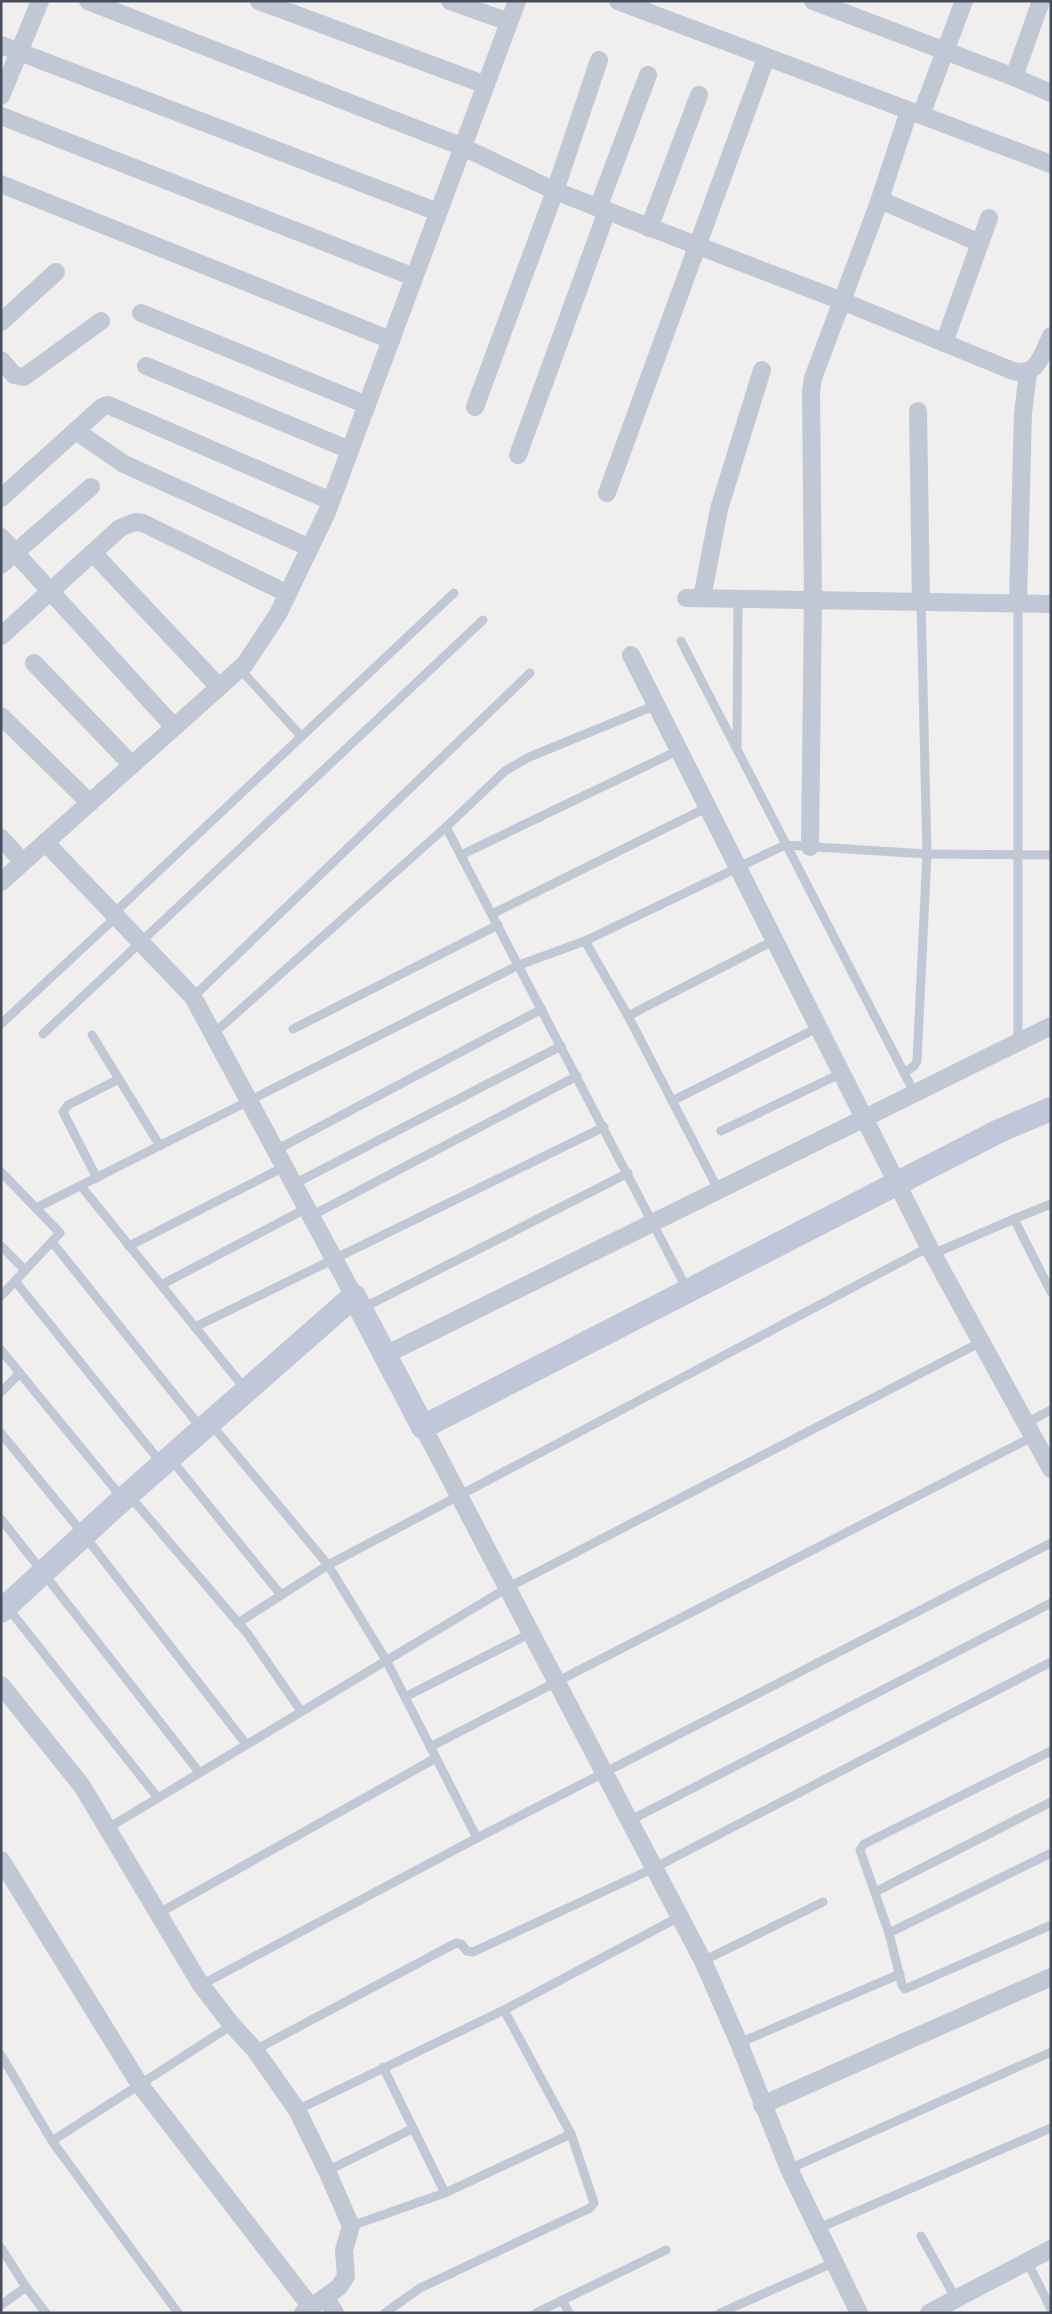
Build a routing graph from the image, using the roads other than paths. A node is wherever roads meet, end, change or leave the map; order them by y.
1 (40, 1) edge
2 (88, 1) edge
3 (259, 1) edge
4 (450, 1) edge
5 (517, 1) edge
6 (618, 1) edge
7 (813, 1) edge
8 (964, 1) edge
9 (1041, 1) edge
10 (509, 22) junction
11 (1, 45) edge
12 (19, 52) junction
13 (945, 52) junction
14 (766, 58) junction
15 (599, 60) dead end
16 (648, 75) dead end
17 (1014, 77) junction
18 (486, 85) junction
19 (1051, 93) edge
20 (699, 95) dead end
21 (1, 96) edge
22 (915, 113) junction
23 (1, 116) edge
24 (462, 147) junction
25 (1051, 164) edge
26 (1, 184) edge
27 (555, 191) junction
28 (880, 200) junction
29 (602, 210) junction
30 (438, 212) junction
31 (989, 218) dead end
32 (649, 228) junction
33 (980, 243) junction
34 (697, 246) junction
35 (56, 272) dead end
36 (414, 276) junction
37 (842, 301) junction
38 (140, 313) dead end
39 (101, 321) dead end
40 (1, 322) edge
41 (1051, 337) edge
42 (391, 340) junction
43 (944, 343) junction
44 (1, 360) edge
45 (146, 366) dead end
46 (762, 370) dead end
47 (1028, 372) junction
48 (367, 405) junction
49 (475, 407) dead end
50 (918, 411) dead end
51 (76, 431) junction
52 (350, 450) junction
53 (518, 455) dead end
54 (91, 487) dead end
55 (607, 493) dead end
56 (1, 498) edge
57 (331, 501) junction
58 (1, 537) edge
59 (310, 548) junction
60 (15, 553) junction
61 (93, 554) junction
62 (1, 565) edge
63 (50, 593) junction
64 (288, 594) junction
65 (454, 594) dead end
66 (738, 598) junction
67 (813, 600) junction
68 (921, 602) junction
69 (1018, 604) junction
70 (1051, 604) edge
71 (483, 620) dead end
72 (1, 636) edge
73 (681, 641) dead end
74 (631, 655) dead end
75 (34, 663) dead end
76 (240, 669) junction
77 (530, 672) dead end
78 (219, 687) junction
79 (656, 705) junction
80 (1, 716) edge
81 (174, 727) junction
82 (301, 736) junction
83 (679, 750) junction
84 (737, 752) junction
85 (132, 765) junction
86 (90, 803) junction
87 (708, 807) junction
88 (446, 827) junction
89 (1, 838) edge
90 (45, 842) junction
91 (784, 846) junction
92 (810, 847) junction
93 (927, 854) junction
94 (462, 855) junction
95 (1018, 855) junction
96 (1051, 855) edge
97 (23, 862) junction
98 (739, 868) junction
99 (1, 882) edge
100 (492, 914) junction
101 (115, 915) junction
102 (498, 925) junction
103 (775, 940) junction
104 (585, 941) junction
105 (140, 942) junction
106 (519, 965) junction
107 (193, 997) junction
108 (542, 1009) junction
109 (628, 1016) junction
110 (1, 1024) edge
111 (1051, 1026) edge
112 (819, 1027) junction
113 (293, 1029) dead end
114 (43, 1034) dead end
115 (213, 1034) junction
116 (92, 1035) dead end
117 (1018, 1042) junction
118 (561, 1046) junction
119 (842, 1073) junction
120 (904, 1073) junction
121 (577, 1076) junction
122 (119, 1079) junction
123 (915, 1094) junction
124 (249, 1101) junction
125 (672, 1101) junction
126 (1051, 1109) edge
127 (865, 1118) junction
128 (604, 1127) junction
129 (721, 1131) dead end
130 (160, 1146) junction
131 (276, 1150) junction
132 (284, 1167) junction
133 (1, 1172) edge
134 (628, 1173) junction
135 (97, 1178) junction
136 (898, 1183) junction
137 (294, 1184) junction
138 (81, 1186) junction
139 (718, 1189) junction
140 (1051, 1204) edge
141 (36, 1208) junction
142 (309, 1212) junction
143 (1014, 1219) junction
144 (653, 1222) junction
145 (52, 1242) junction
146 (1, 1246) edge
147 (130, 1246) junction
148 (931, 1250) junction
149 (334, 1259) junction
150 (25, 1270) junction
151 (15, 1282) junction
152 (161, 1285) junction
153 (688, 1291) junction
154 (1051, 1292) edge
155 (1, 1296) edge
156 (358, 1302) junction
157 (195, 1327) junction
158 (981, 1342) junction
159 (1, 1350) edge
160 (385, 1355) junction
161 (20, 1373) junction
162 (246, 1390) junction
163 (1, 1392) edge
164 (1051, 1410) edge
165 (206, 1426) junction
166 (423, 1427) junction
167 (1029, 1430) junction
168 (1, 1433) edge
169 (166, 1461) junction
170 (1051, 1469) edge
171 (458, 1494) junction
172 (126, 1497) junction
173 (1, 1519) edge
174 (84, 1535) junction
175 (1051, 1543) edge
176 (328, 1565) junction
177 (44, 1572) junction
178 (507, 1588) junction
179 (281, 1595) junction
180 (1051, 1603) edge
181 (3, 1606) edge
182 (238, 1623) junction
183 (531, 1633) junction
184 (386, 1660) junction
185 (1051, 1662) edge
186 (556, 1681) junction
187 (1, 1685) edge
188 (405, 1698) junction
189 (301, 1711) junction
190 (246, 1744) junction
191 (430, 1747) junction
192 (1051, 1751) edge
193 (436, 1758) junction
194 (200, 1772) junction
195 (604, 1774) junction
196 (158, 1798) junction
197 (1051, 1802) edge
198 (629, 1821) junction
199 (108, 1828) junction
200 (476, 1838) junction
201 (1051, 1853) edge
202 (1, 1860) edge
203 (654, 1868) junction
204 (876, 1892) junction
205 (823, 1902) dead end
206 (159, 1913) junction
207 (680, 1917) junction
208 (1051, 1925) edge
209 (889, 1933) junction
210 (703, 1961) junction
211 (900, 1974) junction
212 (1051, 1977) edge
213 (201, 1984) junction
214 (504, 2010) junction
215 (232, 2025) junction
216 (739, 2043) junction
217 (255, 2050) junction
218 (1051, 2052) edge
219 (1, 2055) edge
220 (383, 2067) junction
221 (140, 2085) junction
222 (762, 2105) junction
223 (297, 2110) junction
224 (1051, 2128) edge
225 (412, 2129) junction
226 (572, 2134) junction
227 (52, 2141) junction
228 (789, 2169) junction
229 (327, 2170) junction
230 (445, 2194) junction
231 (351, 2226) junction
232 (818, 2228) junction
233 (921, 2236) dead end
234 (1, 2248) edge
235 (1051, 2248) edge
236 (666, 2250) dead end
237 (1027, 2261) junction
238 (835, 2262) junction
239 (26, 2287) junction
240 (956, 2299) junction
241 (562, 2300) junction
242 (1, 2305) edge
243 (331, 2305) edge
244 (1051, 2309) edge
245 (307, 2310) edge
246 (46, 2313) edge
247 (178, 2313) edge
248 (385, 2313) edge
249 (536, 2313) edge
250 (569, 2313) edge
251 (720, 2313) edge
252 (859, 2313) edge
253 (929, 2313) edge

1 - 12 street
2 - 24 street
3 - 18 street
4 - 10 street
5 - 10 street
6 - 14 street
7 - 13 street
8 - 13 street
9 - 17 street
10 - 18 street
11 - 12 street
12 - 21 street
12 - 30 street
13 - 17 street
13 - 22 street
14 - 22 street
14 - 34 street
15 - 27 street
16 - 29 street
17 - 19 street
18 - 24 street
20 - 32 street
22 - 25 street
22 - 28 street
23 - 36 street
24 - 27 street
24 - 30 street
26 - 42 street
27 - 29 street
27 - 49 street
28 - 33 street
28 - 37 street
29 - 32 street
29 - 53 street
30 - 36 street
31 - 33 street
32 - 34 street
33 - 43 street
34 - 37 street
34 - 55 street
35 - 40 street
36 - 42 street
37 - 43 street
37 - 67 street
38 - 48 street
39 - 44 street
41 - 47 street
42 - 48 street
43 - 47 street
45 - 52 street
46 - 66 street
47 - 69 street
48 - 52 street
50 - 68 street
51 - 56 street
51 - 57 street
51 - 59 street
52 - 57 street
54 - 60 street
57 - 59 street
58 - 60 street
59 - 64 street
60 - 62 street
60 - 63 street
61 - 63 street
61 - 64 street
61 - 78 street
63 - 72 street
63 - 81 street
64 - 76 street
65 - 82 lane
66 - 67 street
66 - 84 lane
67 - 68 street
67 - 92 street
68 - 69 street
68 - 93 lane
69 - 70 street
69 - 95 lane
71 - 105 lane
73 - 84 lane
74 - 79 street
75 - 85 street
76 - 78 street
76 - 82 lane
77 - 107 lane
78 - 81 street
79 - 83 street
79 - 88 lane
80 - 86 street
81 - 85 street
82 - 101 lane
83 - 87 street
83 - 94 lane
84 - 91 lane
85 - 86 street
86 - 90 street
87 - 98 street
87 - 100 lane
88 - 94 lane
88 - 115 lane
89 - 97 street
90 - 97 street
90 - 101 street
91 - 92 lane
91 - 98 lane
91 - 120 lane
92 - 93 lane
93 - 95 lane
93 - 120 lane
94 - 100 lane
95 - 96 lane
95 - 117 lane
97 - 99 street
98 - 103 street
98 - 104 lane
100 - 102 lane
101 - 105 street
101 - 110 lane
102 - 106 lane
102 - 113 lane
103 - 109 lane
103 - 112 street
104 - 106 lane
104 - 109 lane
105 - 107 street
105 - 114 lane
106 - 108 lane
106 - 124 lane
107 - 115 street
108 - 118 lane
108 - 131 lane
109 - 125 lane
111 - 117 street
112 - 119 street
112 - 125 lane
115 - 124 street
116 - 122 lane
117 - 123 street
118 - 121 lane
118 - 137 lane
119 - 127 street
119 - 129 lane
120 - 123 lane
121 - 128 lane
121 - 142 lane
122 - 130 lane
122 - 135 lane
123 - 127 street
124 - 130 lane
124 - 131 street
125 - 139 lane
126 - 136 street
127 - 136 street
127 - 139 street
128 - 134 lane
128 - 149 lane
130 - 135 lane
131 - 132 street
132 - 137 street
132 - 147 lane
133 - 141 lane
134 - 144 lane
134 - 156 lane
135 - 138 lane
136 - 148 street
136 - 153 street
137 - 142 street
138 - 141 lane
138 - 147 lane
139 - 144 street
140 - 143 lane
141 - 145 lane
142 - 149 street
142 - 152 lane
143 - 148 lane
143 - 154 lane
144 - 153 lane
144 - 160 street
145 - 150 lane
145 - 165 lane
146 - 150 lane
147 - 152 lane
148 - 158 street
148 - 171 lane
149 - 156 street
149 - 157 lane
150 - 151 lane
151 - 155 lane
151 - 169 lane
152 - 157 lane
153 - 166 street
156 - 160 street
156 - 162 street
157 - 162 lane
158 - 167 street
158 - 178 lane
159 - 161 lane
160 - 166 street
161 - 163 lane
161 - 172 lane
162 - 165 street
164 - 167 lane
165 - 169 street
165 - 176 lane
166 - 171 street
167 - 170 street
167 - 186 lane
168 - 174 lane
169 - 172 street
169 - 179 lane
171 - 176 lane
171 - 178 street
172 - 174 street
172 - 182 lane
173 - 177 lane
174 - 177 street
174 - 190 lane
175 - 195 lane
176 - 179 lane
176 - 184 lane
177 - 181 street
177 - 194 lane
178 - 183 street
178 - 184 lane
179 - 182 lane
180 - 198 lane
181 - 196 lane
182 - 189 lane
183 - 186 street
183 - 188 lane
184 - 188 lane
184 - 189 lane
185 - 203 lane
186 - 191 lane
186 - 195 street
187 - 199 street
188 - 191 lane
189 - 190 lane
190 - 194 lane
191 - 193 lane
192 - 204 lane
193 - 200 lane
193 - 206 lane
194 - 196 lane
195 - 198 street
195 - 200 lane
196 - 199 lane
197 - 204 lane
198 - 203 street
199 - 206 street
200 - 213 lane
201 - 209 lane
202 - 221 street
203 - 207 street
203 - 217 lane
204 - 209 lane
205 - 210 lane
206 - 213 street
207 - 210 street
207 - 214 lane
208 - 211 lane
209 - 211 lane
210 - 216 street
211 - 216 lane
212 - 222 street
213 - 215 street
214 - 220 lane
214 - 226 lane
215 - 217 street
215 - 221 lane
216 - 222 street
217 - 223 street
218 - 228 lane
219 - 227 lane
220 - 223 lane
220 - 225 lane
221 - 227 lane
221 - 245 street
222 - 228 street
223 - 229 street
224 - 232 lane
225 - 229 lane
225 - 230 lane
226 - 230 lane
226 - 248 lane
227 - 247 lane
228 - 232 street
229 - 231 street
230 - 231 lane
231 - 243 street
232 - 238 street
233 - 240 lane
234 - 239 lane
235 - 237 street
236 - 241 lane
237 - 240 street
237 - 244 lane
238 - 251 lane
238 - 252 street
239 - 242 lane
239 - 246 lane
240 - 253 street
241 - 249 lane
241 - 250 lane
243 - 245 street

